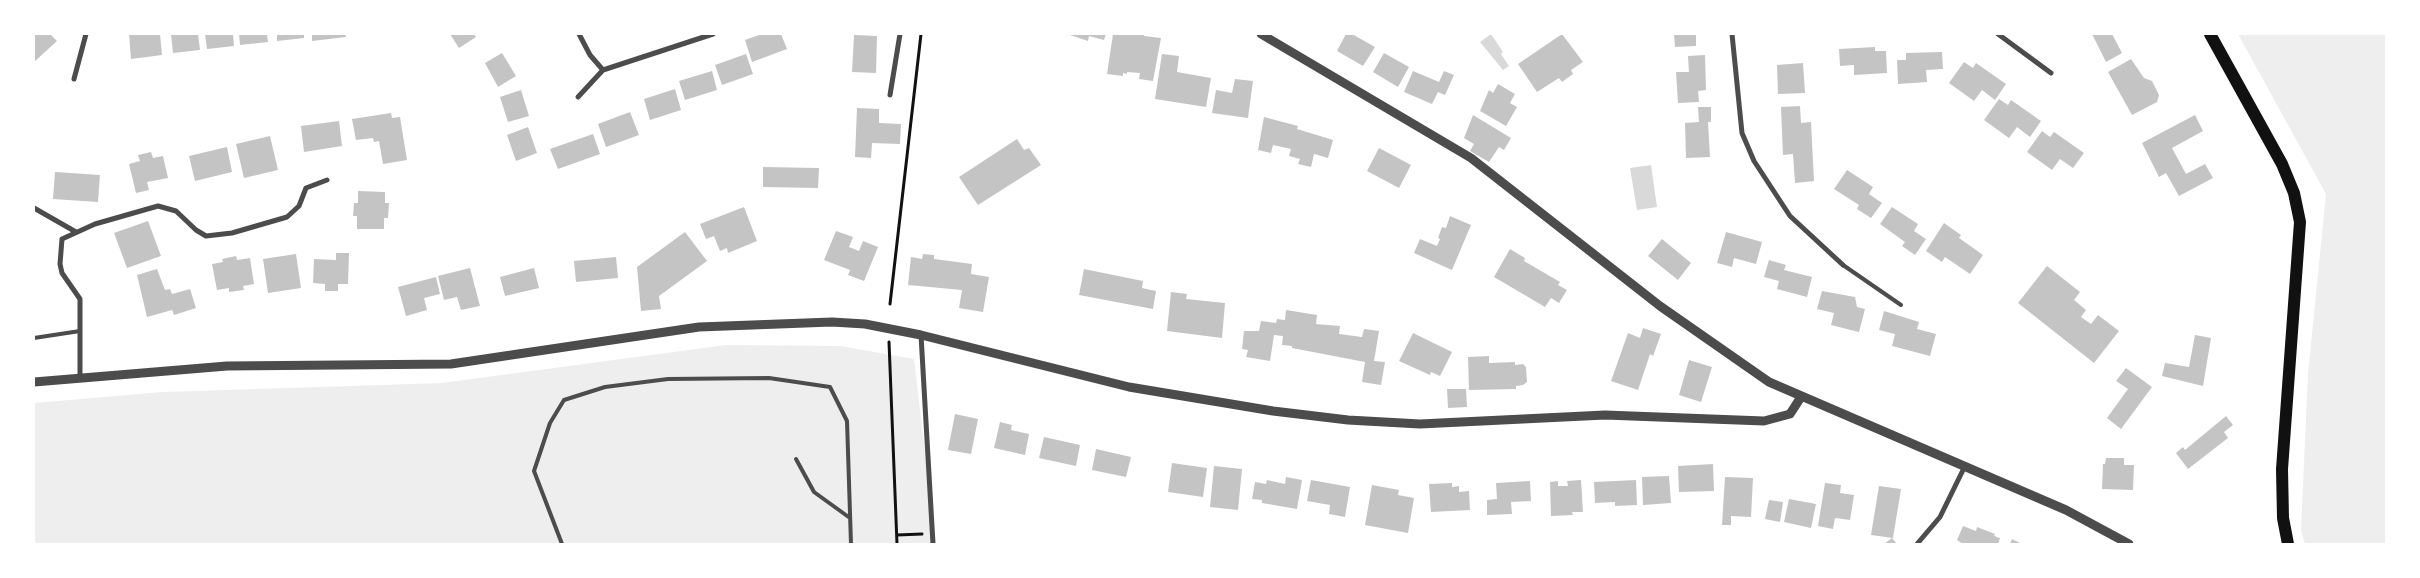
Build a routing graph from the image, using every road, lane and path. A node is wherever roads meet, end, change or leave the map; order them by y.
1 (86, 34) edge
2 (579, 34) edge
3 (713, 34) edge
4 (900, 34) edge
5 (921, 34) edge
6 (1261, 34) edge
7 (1732, 34) edge
8 (1998, 34) edge
9 (2210, 34) edge
10 (603, 70) junction
11 (2051, 73) dead end
12 (74, 79) dead end
13 (890, 96) dead end
14 (578, 97) dead end
15 (327, 180) dead end
16 (34, 208) edge
17 (76, 232) junction
18 (1843, 265) joint
19 (890, 304) dead end
20 (1901, 305) dead end
21 (80, 331) junction
22 (921, 335) junction
23 (34, 338) edge
24 (889, 342) dead end
25 (80, 378) junction
26 (34, 382) edge
27 (1801, 397) junction
28 (796, 459) dead end
29 (1966, 466) junction
30 (850, 518) junction
31 (932, 534) junction
32 (897, 535) junction
33 (562, 544) edge
34 (851, 544) edge
35 (897, 544) edge
36 (933, 544) edge
37 (1917, 544) edge
38 (2129, 544) edge
39 (2288, 544) edge

1 - 12 street
2 - 10 street
3 - 10 street
4 - 13 street
5 - 19 path
6 - 27 street
7 - 18 street
8 - 11 street
9 - 39 main road
10 - 14 street
15 - 17 street
16 - 17 street
17 - 21 street
18 - 20 lane
21 - 23 lane
21 - 25 street
22 - 25 street
22 - 27 street
22 - 31 street
24 - 32 path
25 - 26 street
27 - 29 street
28 - 30 lane
29 - 37 street
29 - 38 street
30 - 33 lane
30 - 34 lane
31 - 32 path
31 - 36 street
32 - 35 path

